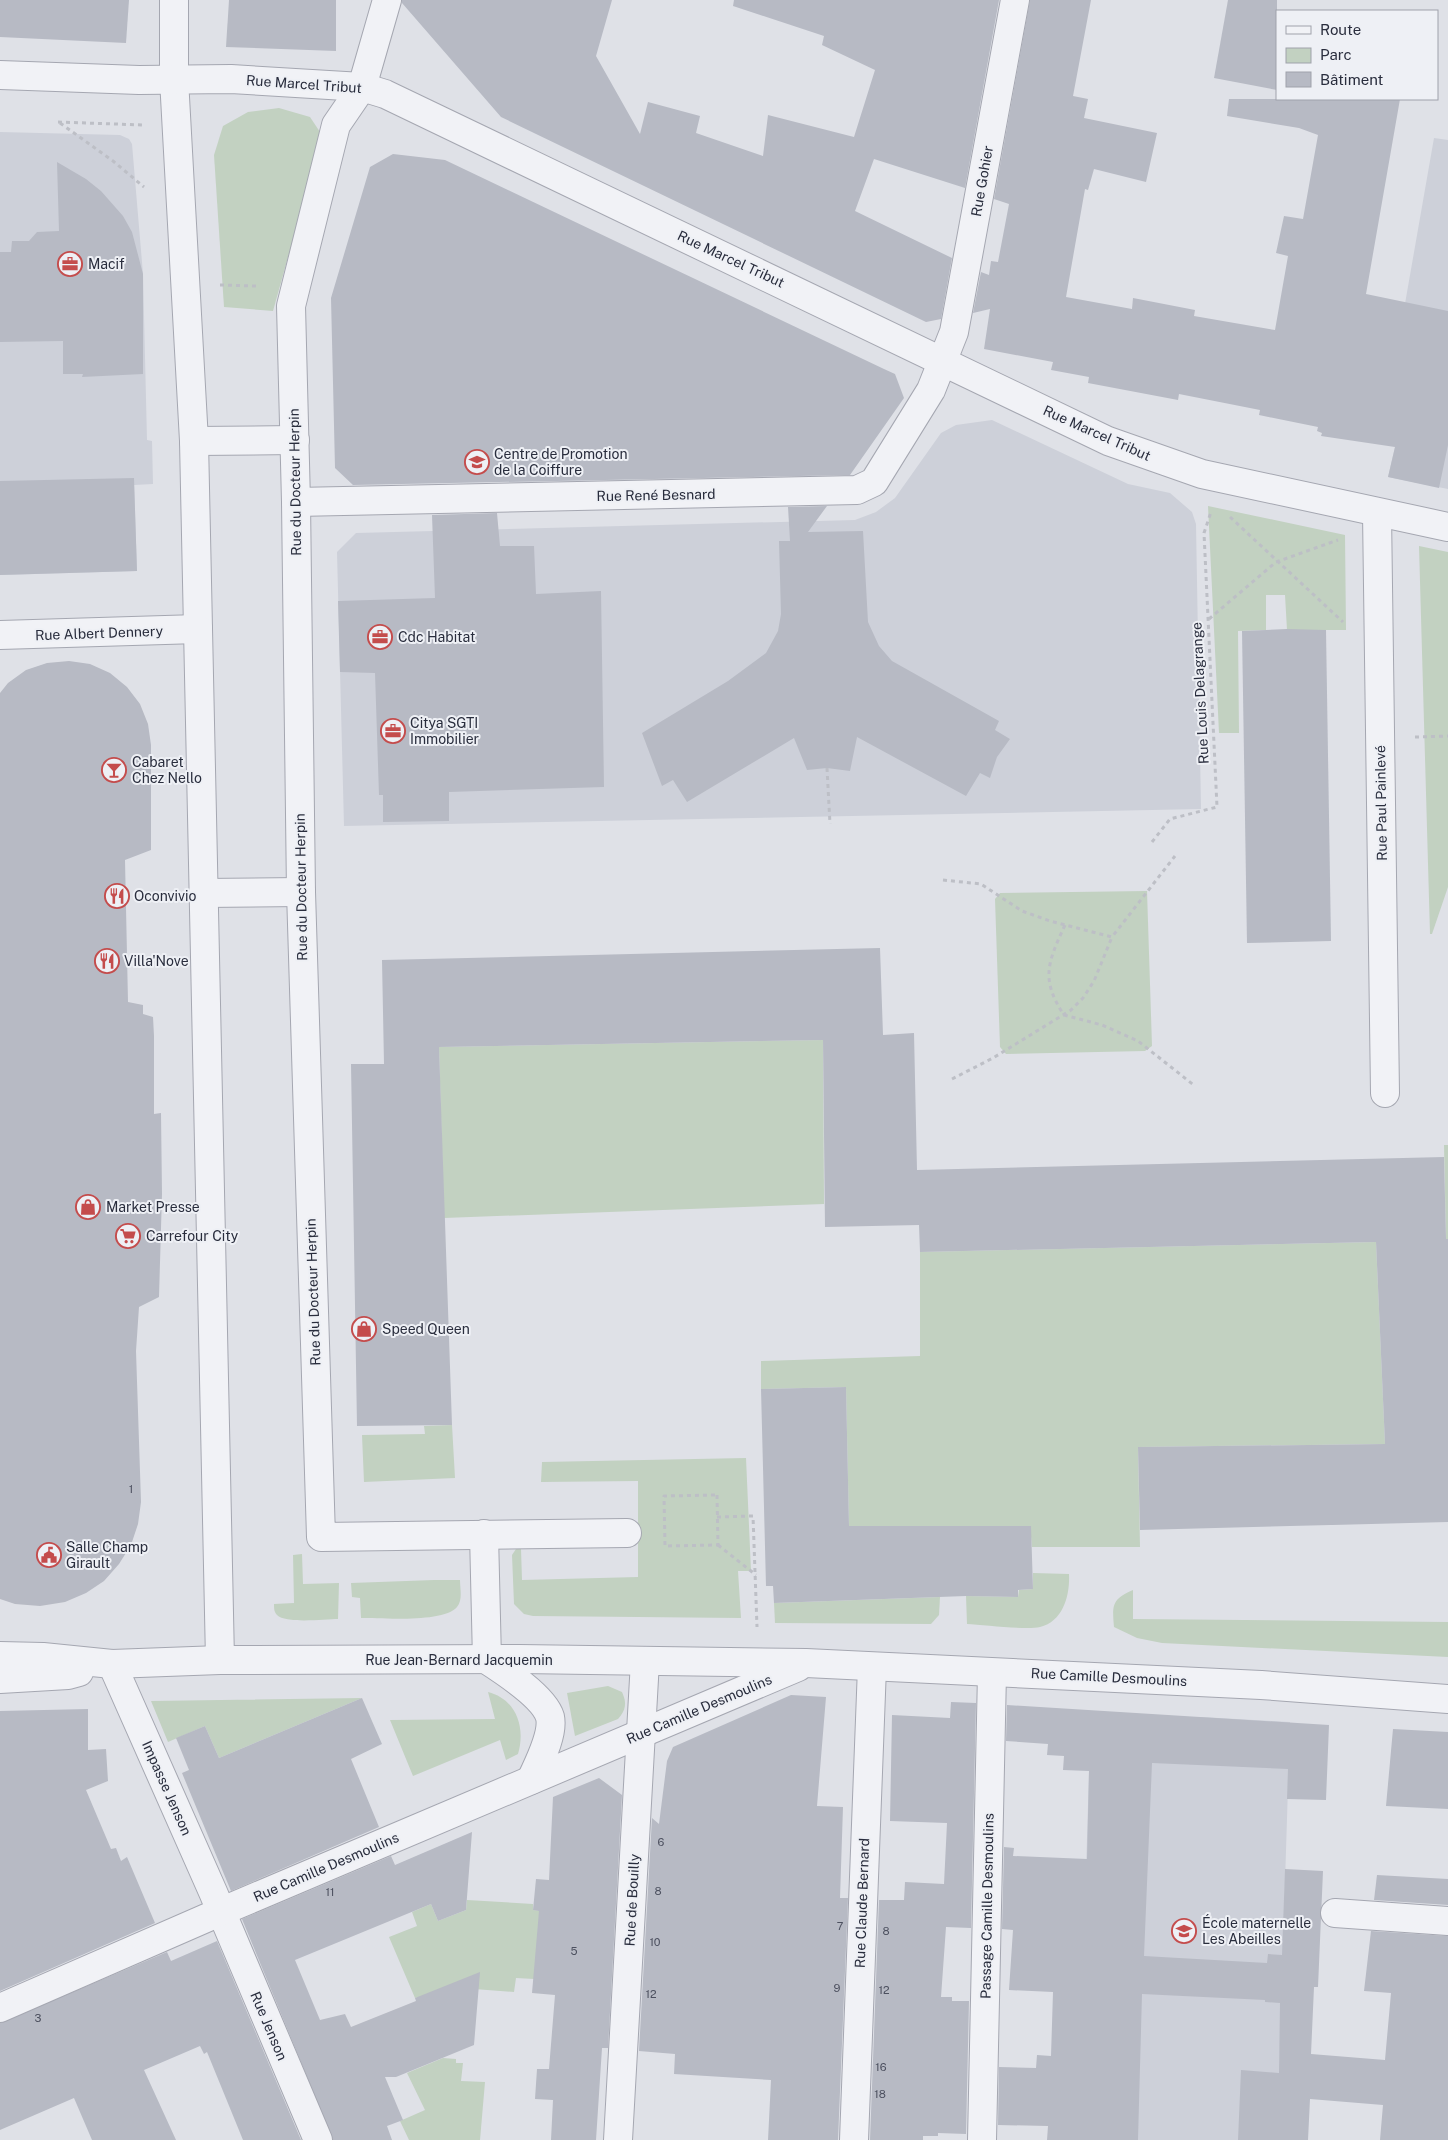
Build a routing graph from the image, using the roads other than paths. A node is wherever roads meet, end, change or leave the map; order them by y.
1 (174, 0) edge
2 (387, 0) edge
3 (1015, 0) edge
4 (0, 75) edge
5 (174, 79) junction
6 (362, 86) junction
7 (942, 360) junction
8 (295, 440) junction
9 (194, 441) junction
10 (296, 502) junction
11 (1377, 513) junction
12 (1448, 527) edge
13 (198, 629) junction
14 (0, 636) edge
15 (301, 892) junction
16 (204, 893) junction
17 (1384, 1093) dead end
18 (627, 1532) dead end
19 (484, 1534) junction
20 (0, 1656) edge
21 (220, 1660) junction
22 (487, 1660) junction
23 (645, 1661) junction
24 (806, 1663) junction
25 (112, 1664) junction
26 (872, 1667) junction
27 (992, 1673) junction
28 (0, 1679) edge
29 (1448, 1699) edge
30 (642, 1733) junction
31 (531, 1780) junction
32 (220, 1912) junction
33 (1334, 1914) dead end
34 (1448, 1921) edge
35 (0, 2008) edge
36 (318, 2140) edge
37 (618, 2140) edge
38 (854, 2140) edge
39 (982, 2140) edge

1 - 5 street
2 - 6 street, Rue du Docteur Herpin
3 - 7 street, Rue Gohier
4 - 5 street, Rue Marcel Tribut
5 - 6 street, Rue Marcel Tribut
5 - 9 street
6 - 7 street, Rue Marcel Tribut
6 - 8 street, Rue du Docteur Herpin
7 - 10 street, Rue René Besnard
7 - 11 street, Rue Marcel Tribut
8 - 9 street
8 - 10 street, Rue du Docteur Herpin
9 - 13 street
10 - 15 street, Rue du Docteur Herpin
11 - 12 street, Rue Marcel Tribut
11 - 17 street, Rue Paul Painlevé
13 - 14 street, Rue Albert Dennery
13 - 16 street
15 - 16 street
15 - 19 street, Rue du Docteur Herpin
16 - 21 street
18 - 19 street, Rue du Docteur Herpin
19 - 22 street
20 - 25 street, Rue Jean-Bernard Jacquemin
21 - 22 street, Rue Jean-Bernard Jacquemin
21 - 25 street, Rue Jean-Bernard Jacquemin
22 - 23 street, Rue Jean-Bernard Jacquemin
22 - 31 street
23 - 24 street, Rue Jean-Bernard Jacquemin
23 - 30 street, Rue de Bouilly
24 - 26 street, Rue Camille Desmoulins
24 - 30 street, Rue Camille Desmoulins
25 - 28 street, Rue Jean-Bernard Jacquemin
25 - 32 street, Impasse Jenson
26 - 27 street, Rue Camille Desmoulins
26 - 38 street, Rue Claude Bernard
27 - 29 street, Rue Camille Desmoulins
27 - 39 street, Passage Camille Desmoulins
30 - 31 street, Rue Camille Desmoulins
30 - 37 street, Rue de Bouilly
31 - 32 street, Rue Camille Desmoulins
32 - 35 street, Rue Camille Desmoulins
32 - 36 street, Rue Jenson
33 - 34 street

